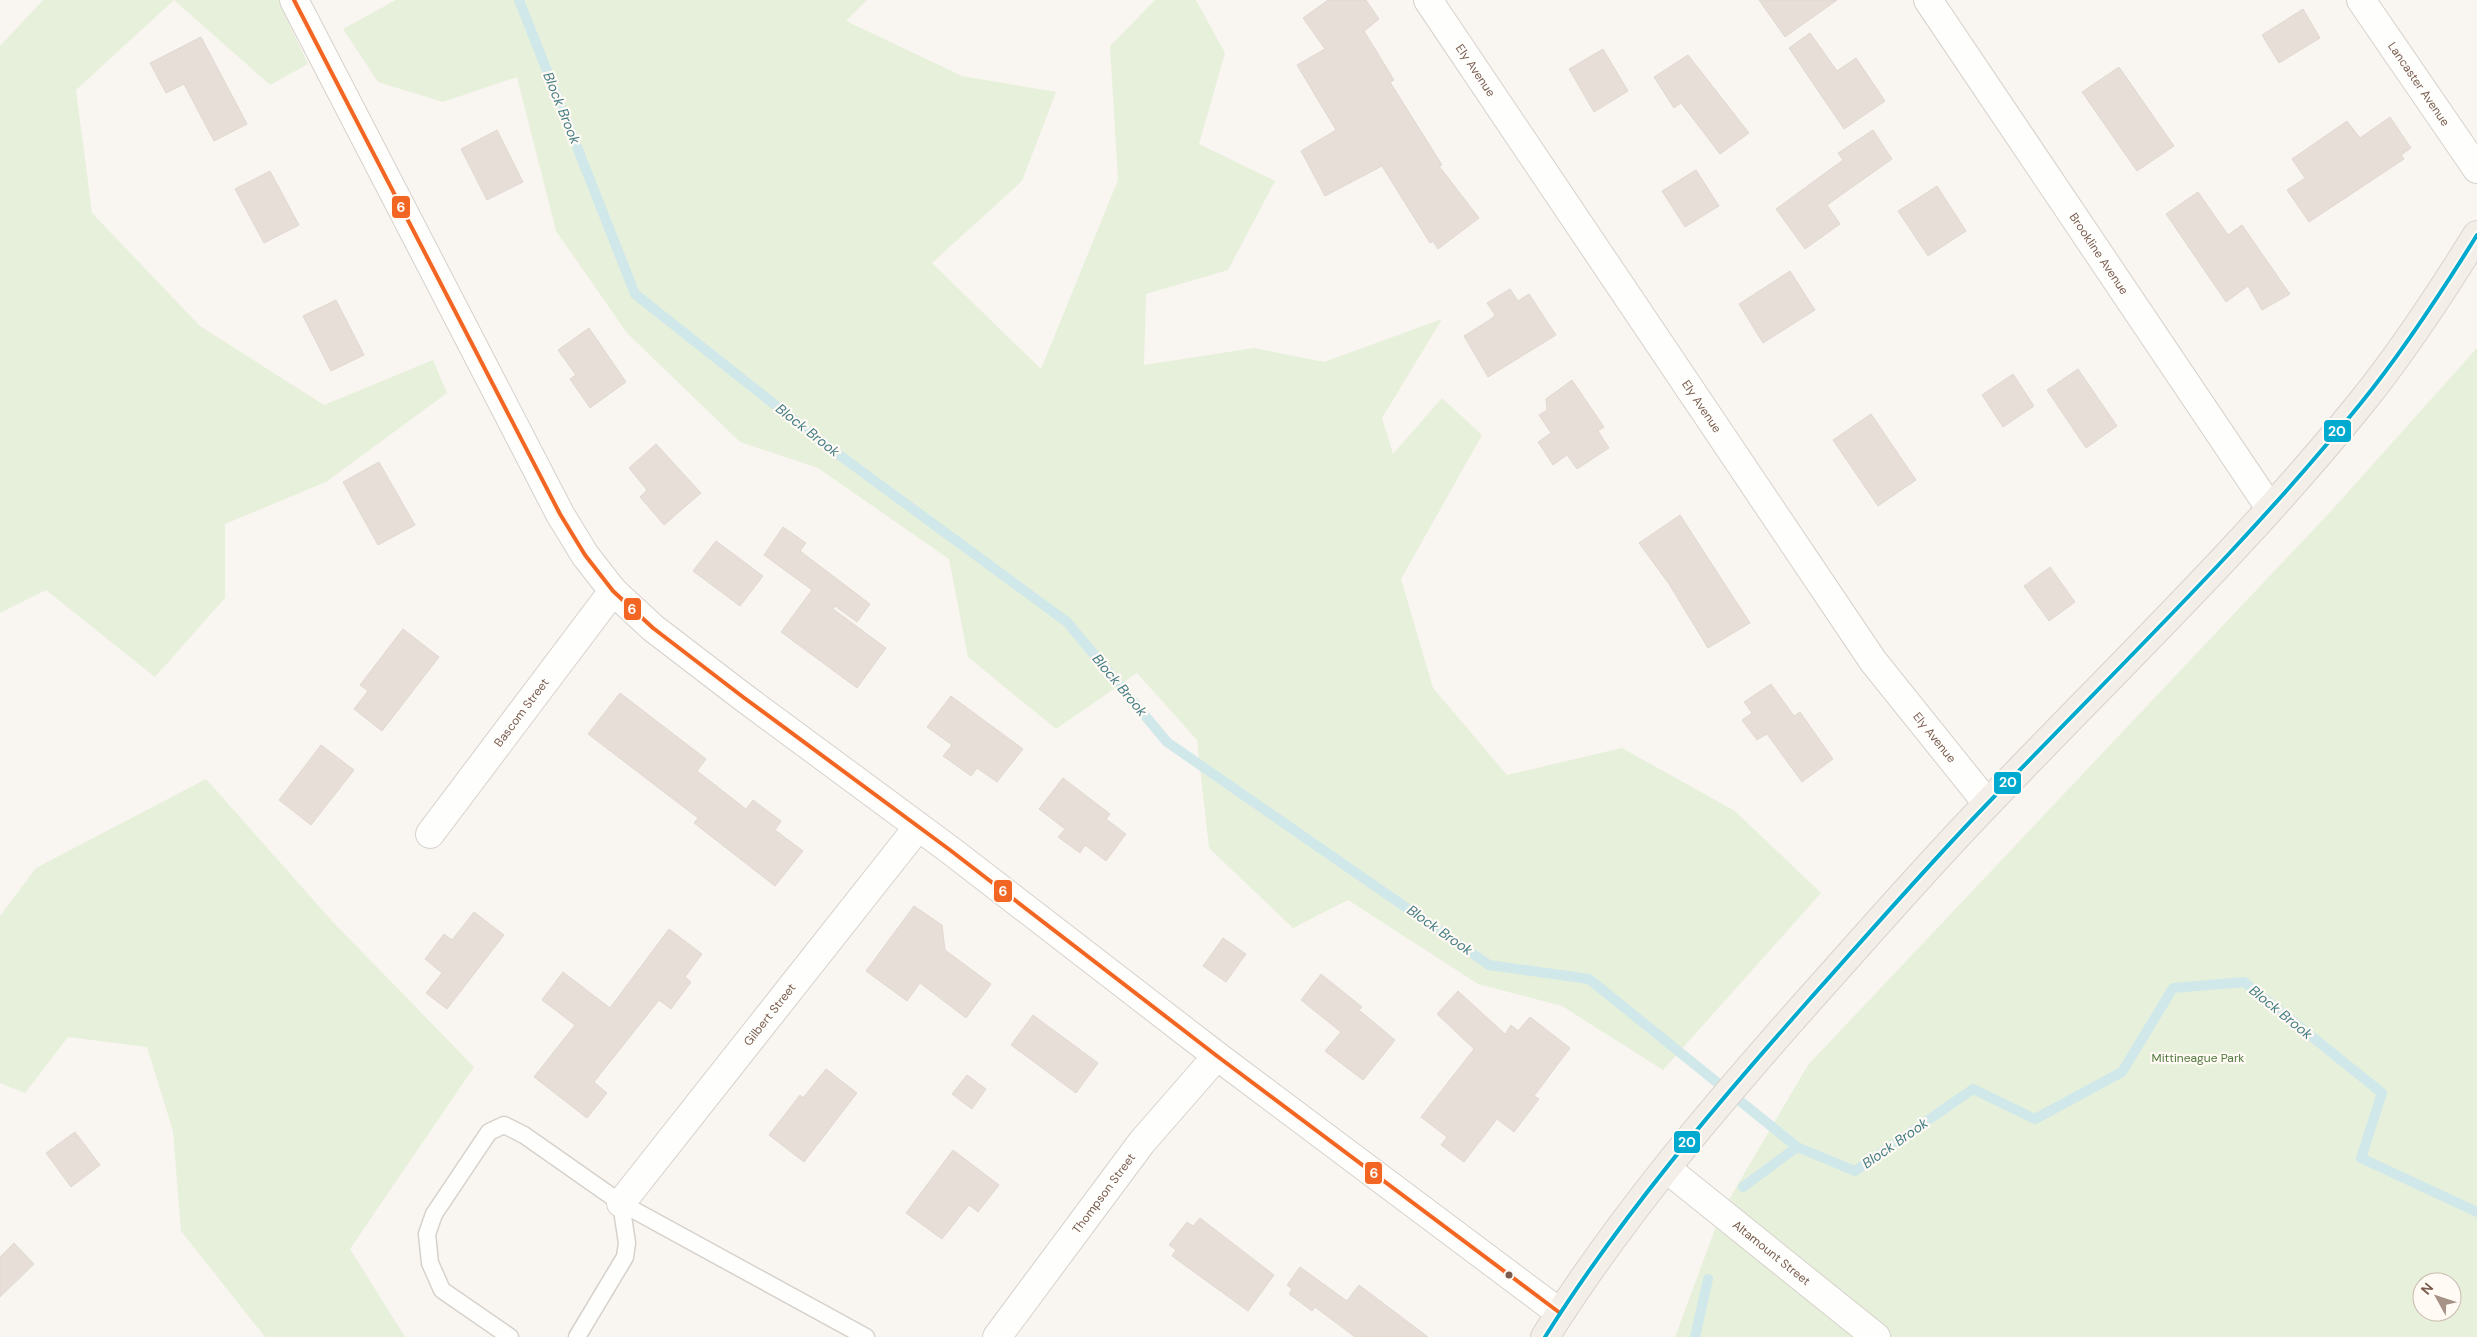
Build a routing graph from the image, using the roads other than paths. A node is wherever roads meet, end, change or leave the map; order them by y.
1 (294, 0) edge
2 (1428, 0) edge
3 (1928, 0) edge
4 (2361, 0) edge
5 (2477, 169) edge
6 (2477, 235) edge
7 (2270, 508) junction
8 (613, 591) junction
9 (1987, 803) junction
10 (918, 827) junction
11 (430, 834) dead end
12 (1217, 1056) junction
13 (1667, 1169) junction
14 (621, 1203) junction
15 (1560, 1313) junction
16 (510, 1337) edge
17 (576, 1337) edge
18 (866, 1337) edge
19 (997, 1337) edge
20 (1545, 1337) edge
21 (1876, 1337) edge

1 - 8 street
2 - 9 street, Ely Avenue
3 - 7 street, Brookline Avenue
4 - 5 street, Lancaster Avenue
6 - 7 main road
7 - 9 main road
8 - 10 street
8 - 11 street, Bascom Street
9 - 13 main road
10 - 12 street
10 - 14 street, Gilbert Street
12 - 15 street
12 - 19 street, Thompson Street
13 - 15 main road
13 - 21 street, Altamount Street
14 - 16 lane
14 - 17 lane
14 - 18 lane
15 - 20 main road

